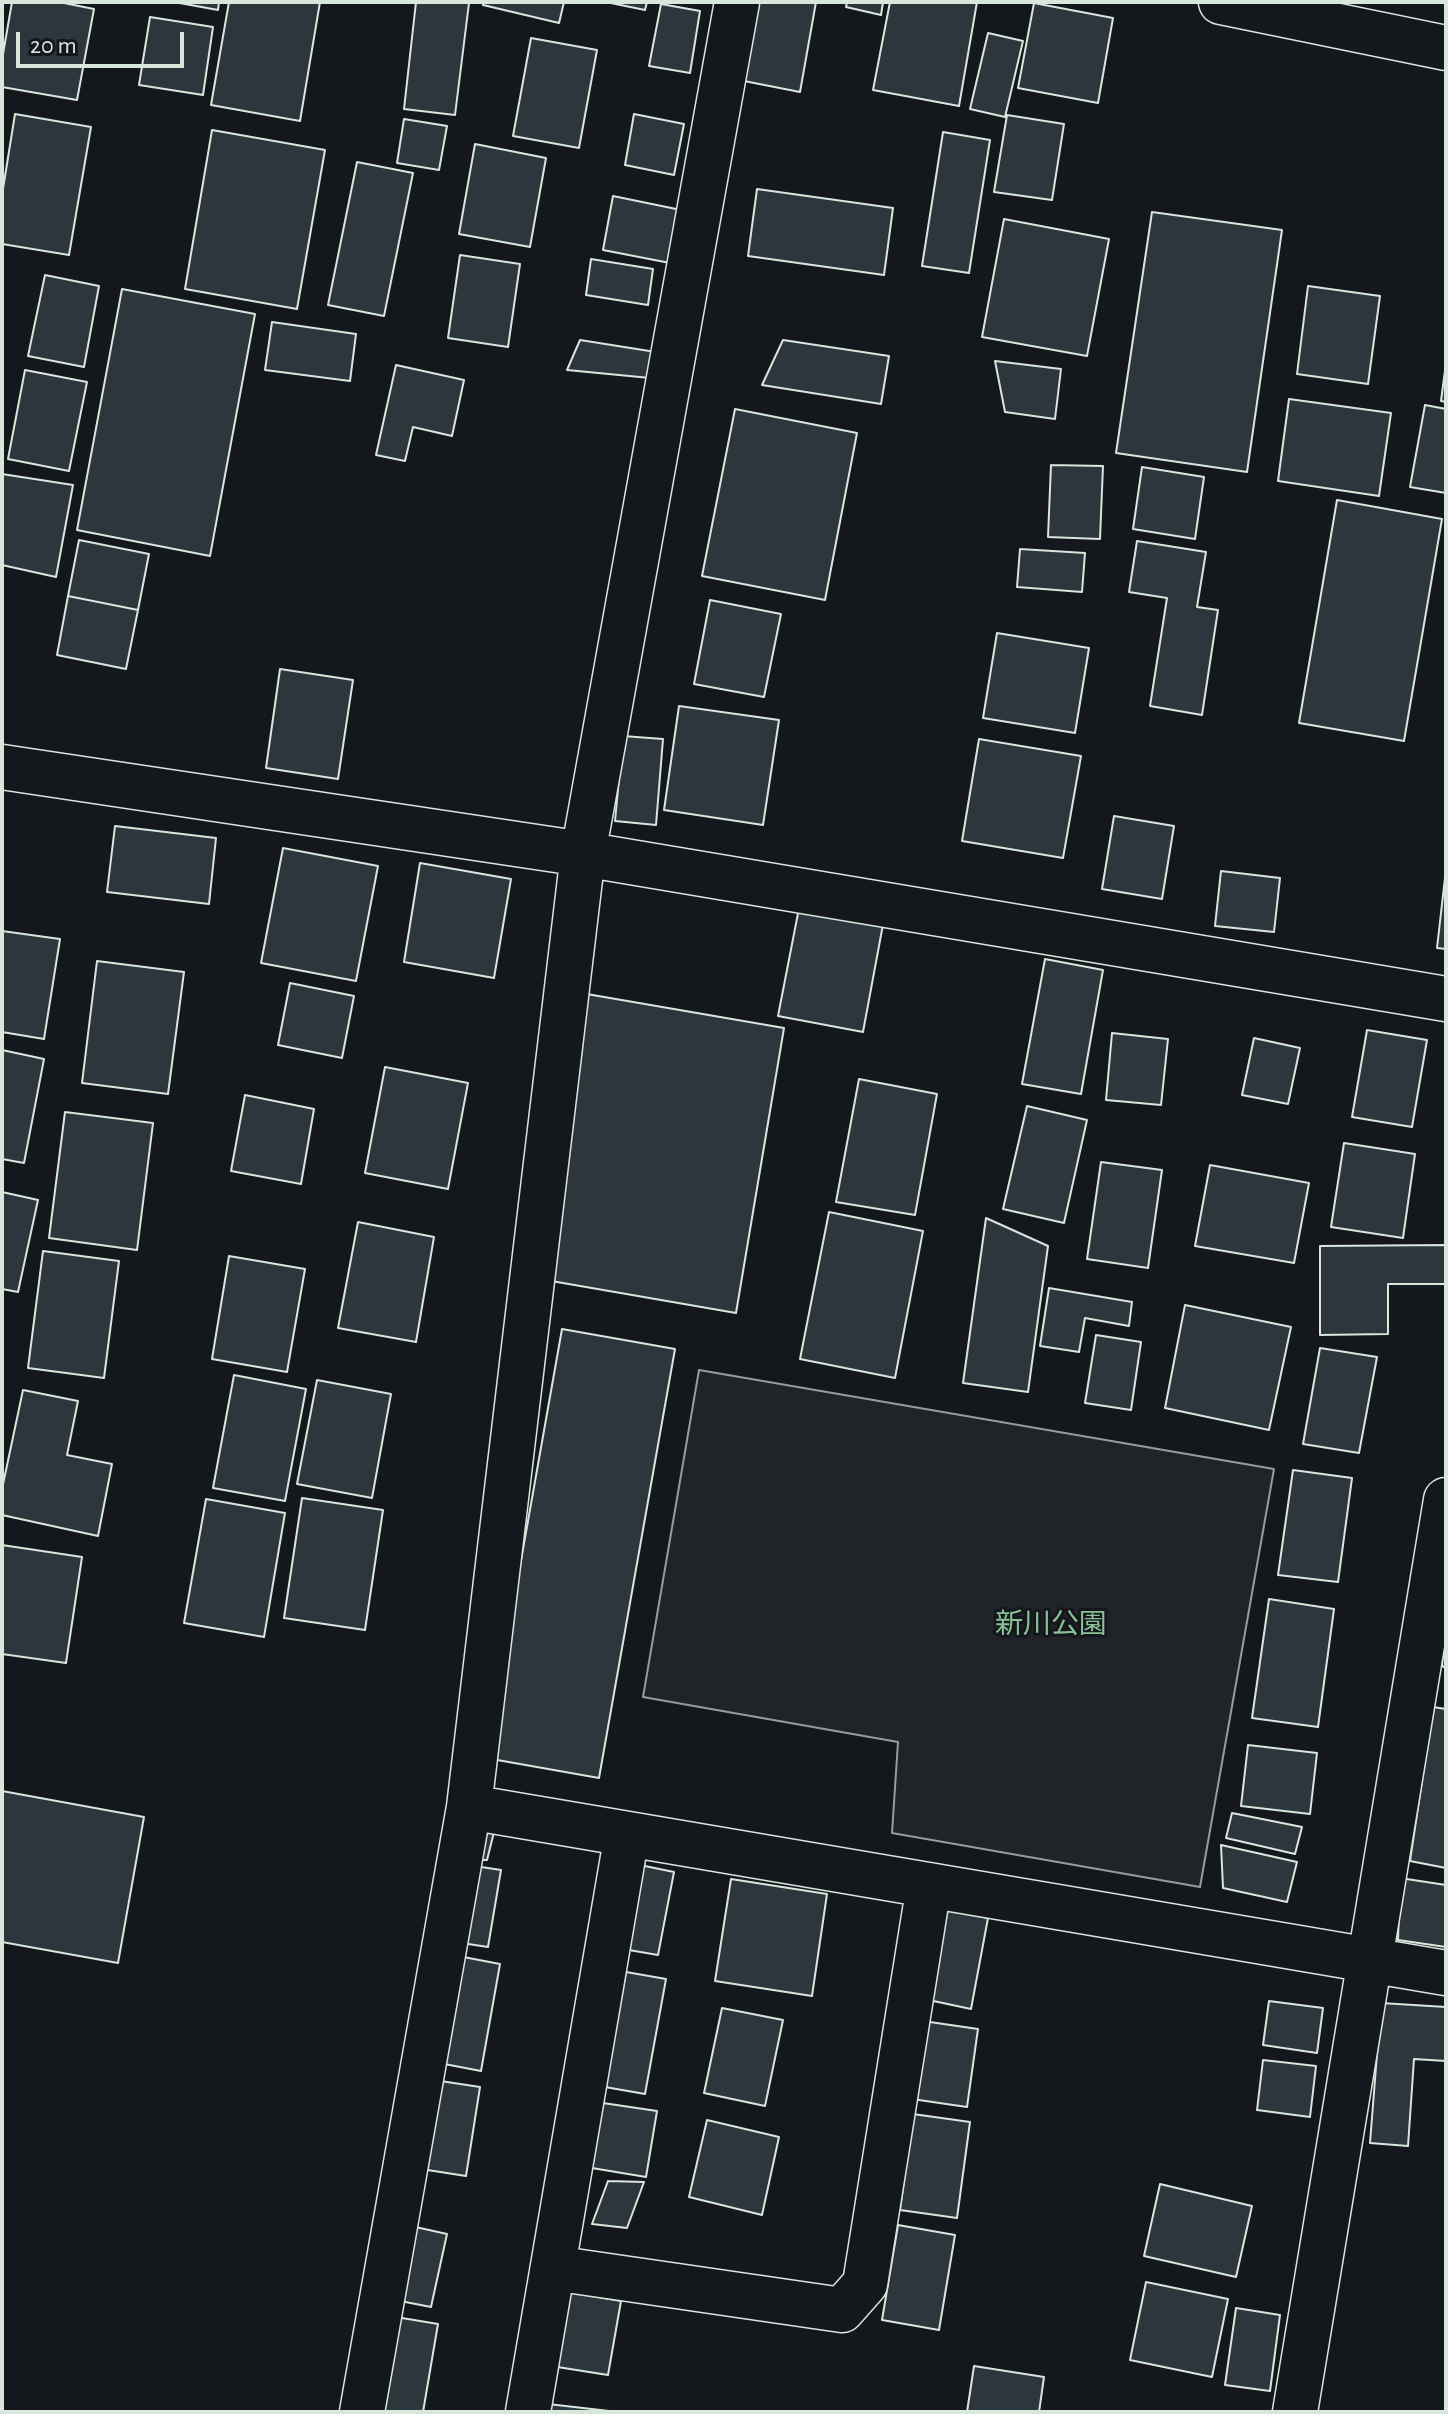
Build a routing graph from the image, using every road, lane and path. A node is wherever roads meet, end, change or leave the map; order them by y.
1 (737, 2) edge
2 (1221, 2) edge
3 (1446, 48) edge
4 (2, 767) edge
5 (583, 854) junction
6 (1446, 999) edge
7 (1446, 1500) edge
8 (469, 1807) junction
9 (627, 1834) junction
10 (929, 1885) junction
11 (1369, 1960) junction
12 (1446, 1973) edge
13 (553, 2268) junction
14 (362, 2412) edge
15 (528, 2412) edge
16 (1295, 2412) edge

1 - 5 street
2 - 3 street
4 - 5 street
5 - 6 street
5 - 8 street
7 - 11 street
8 - 9 street
8 - 14 street
9 - 10 street
9 - 13 street
10 - 11 street
10 - 13 street
11 - 12 street
11 - 16 street
13 - 15 street

